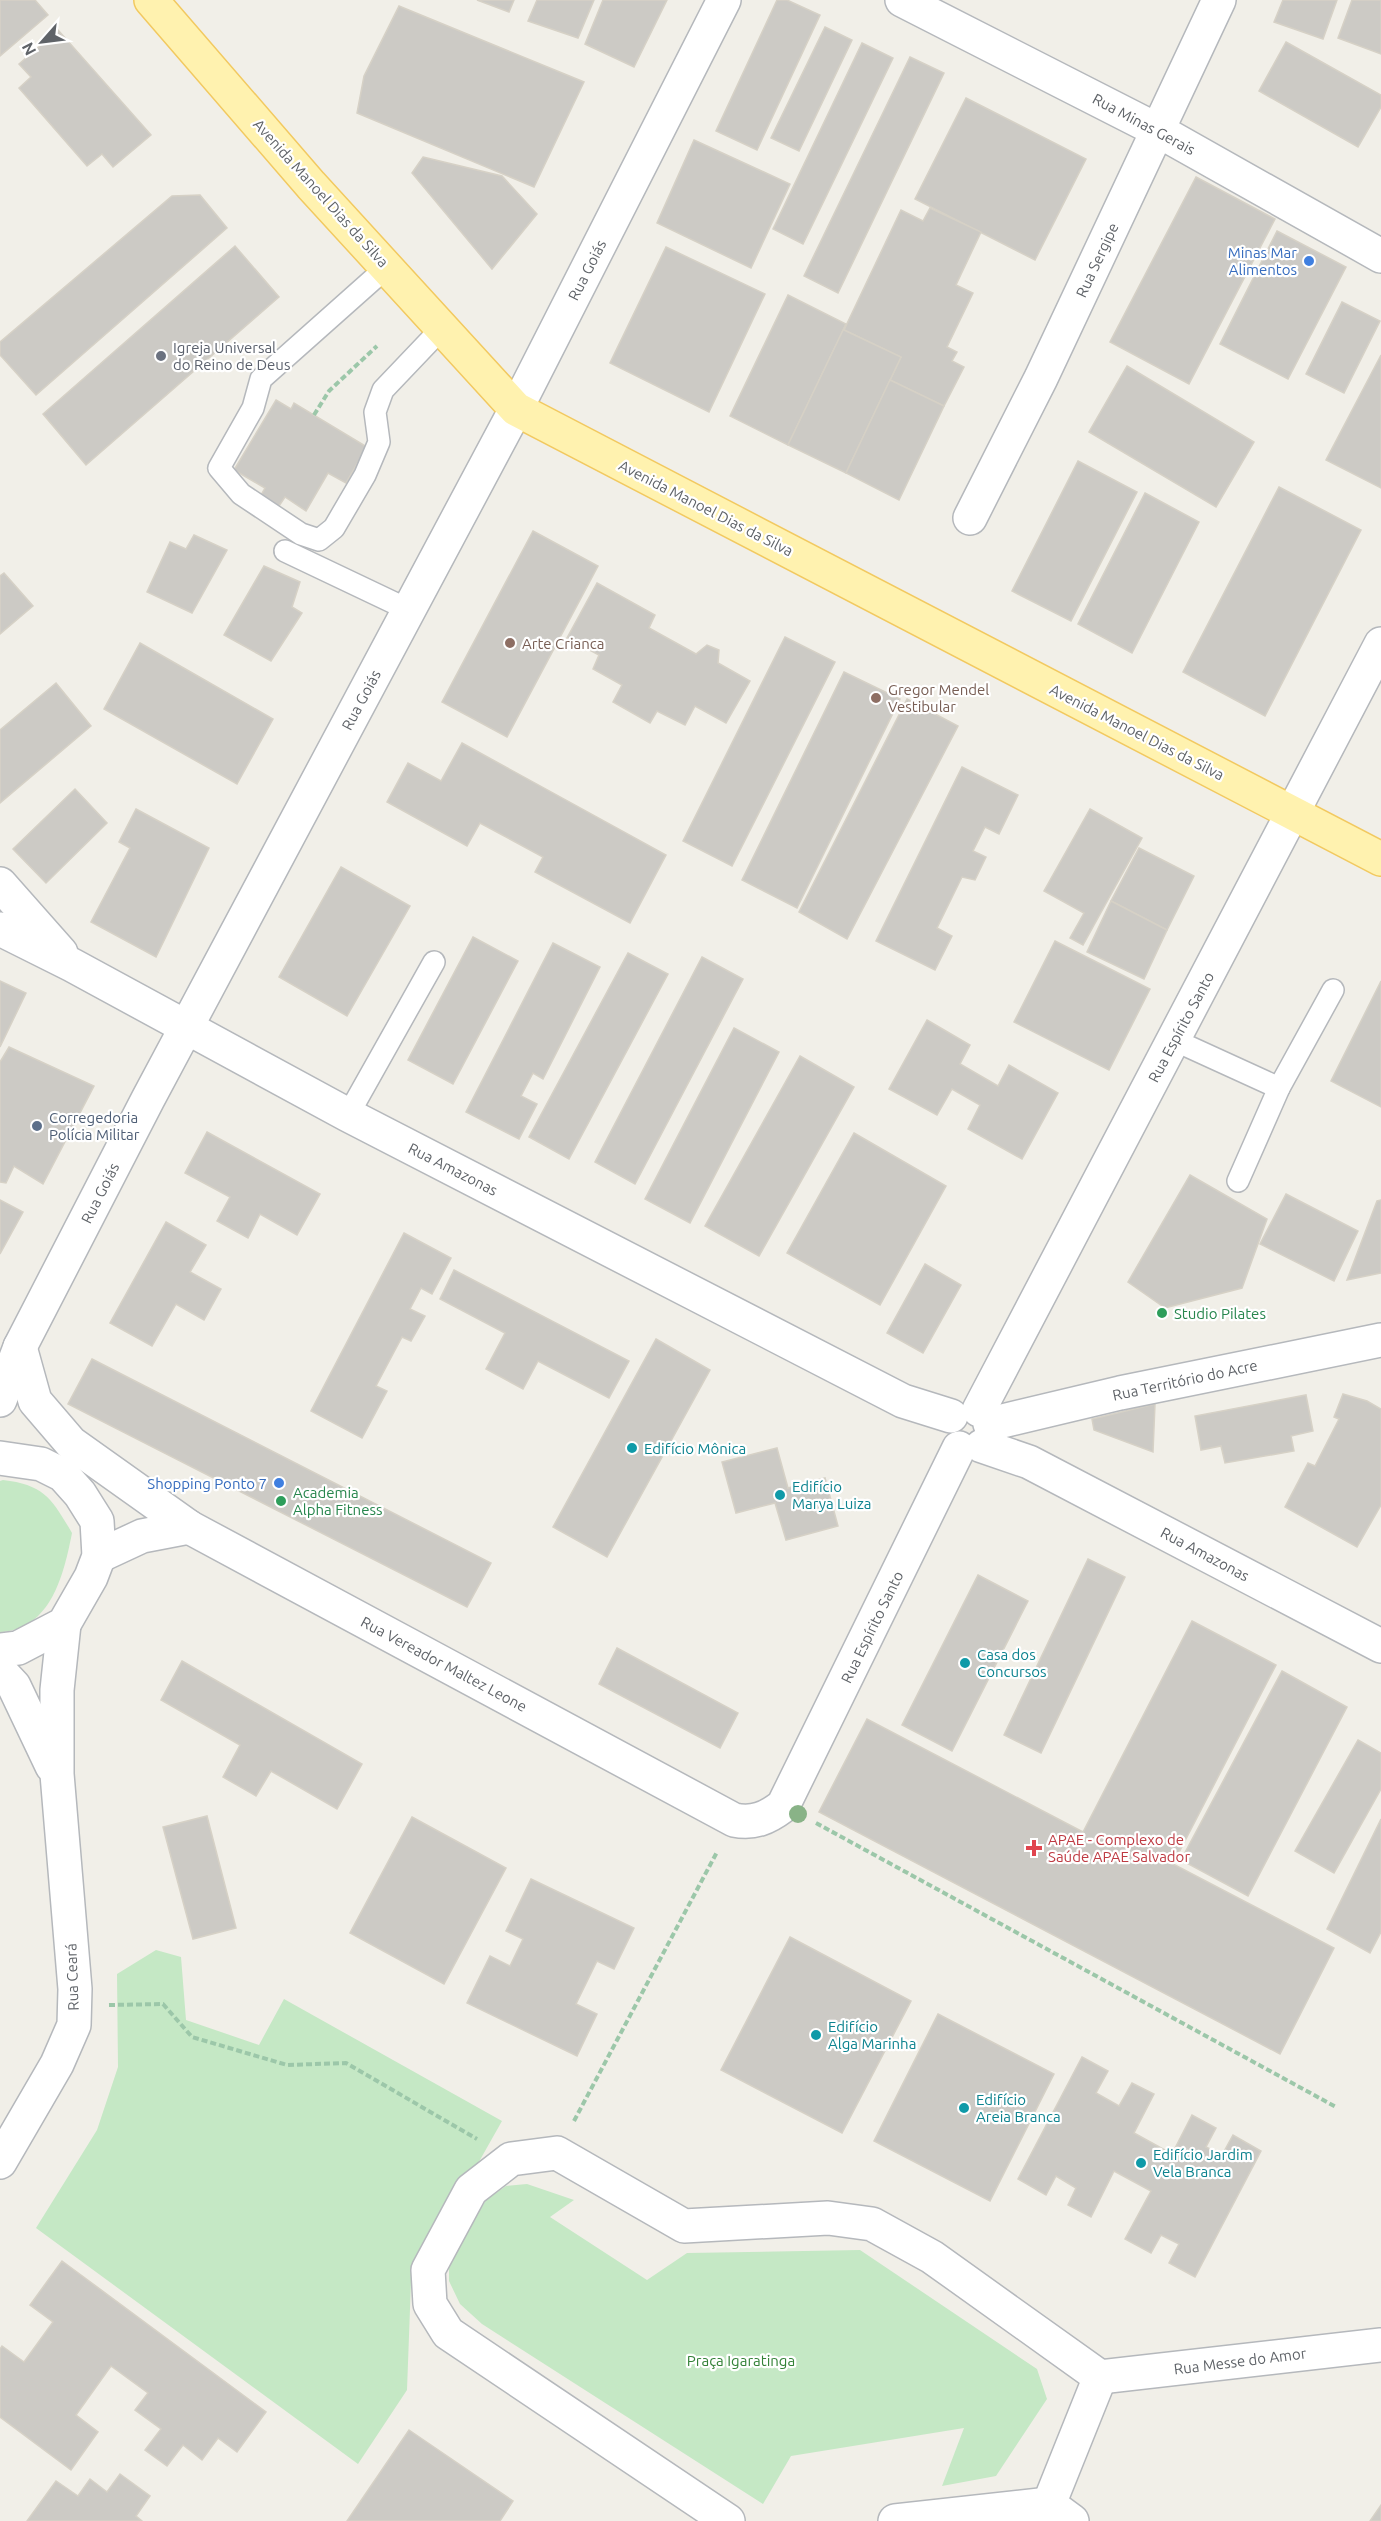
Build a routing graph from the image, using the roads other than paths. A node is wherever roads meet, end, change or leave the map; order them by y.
1 (151, 0) edge
2 (724, 0) edge
3 (902, 0) edge
4 (1219, 0) edge
5 (1159, 131) junction
6 (1381, 256) edge
7 (387, 267) junction
8 (443, 327) junction
9 (516, 409) junction
10 (970, 518) dead end
11 (285, 551) dead end
12 (409, 610) junction
13 (1381, 644) edge
14 (1294, 814) junction
15 (1381, 859) edge
16 (0, 884) edge
17 (0, 929) edge
18 (434, 962) dead end
19 (72, 965) junction
20 (1333, 990) dead end
21 (186, 1027) junction
22 (1174, 1040) junction
23 (1279, 1088) junction
24 (348, 1116) junction
25 (1238, 1181) dead end
26 (1381, 1340) edge
27 (20, 1347) junction
28 (0, 1400) edge
29 (971, 1429) junction
30 (0, 1458) edge
31 (189, 1527) junction
32 (99, 1556) junction
33 (64, 1624) junction
34 (1381, 1646) edge
35 (0, 1650) edge
36 (0, 1671) edge
37 (57, 1774) junction
38 (734, 1820) joint
39 (0, 2162) edge
40 (1381, 2345) edge
41 (1100, 2377) junction
42 (1060, 2513) edge
43 (728, 2521) edge
44 (896, 2521) edge

1 - 7 main road, Avenida Manoel Dias da Silva
2 - 9 street, Rua Goiás
3 - 5 street, Rua Minas Gerais
4 - 5 street, Rua Sergipe
5 - 6 street, Rua Minas Gerais
5 - 10 street, Rua Sergipe
7 - 8 main road, Avenida Manoel Dias da Silva
7 - 8 lane
8 - 9 main road, Avenida Manoel Dias da Silva
9 - 12 street, Rua Goiás
9 - 14 main road, Avenida Manoel Dias da Silva
11 - 12 lane
12 - 21 street, Rua Goiás
13 - 14 street, Rua Espírito Santo
14 - 15 main road, Avenida Manoel Dias da Silva
14 - 22 street, Rua Espírito Santo
16 - 19 street
17 - 19 street, Rua Amazonas
18 - 24 lane
19 - 21 street, Rua Amazonas
20 - 23 lane
21 - 24 street, Rua Amazonas
21 - 27 street, Rua Goiás
22 - 23 lane
22 - 29 street, Rua Espírito Santo
23 - 25 lane
24 - 29 street, Rua Amazonas
26 - 29 street, Rua Território do Acre
27 - 28 street, Rua Goiás
27 - 31 street, Rua Vereador Maltez Leone
29 - 34 street, Rua Amazonas
29 - 38 street, Rua Espírito Santo
30 - 32 street
31 - 32 street
31 - 38 street, Rua Vereador Maltez Leone
32 - 33 street
33 - 35 street
33 - 37 street, Rua Ceará
36 - 37 street, Rua Ceará
37 - 39 street, Rua Ceará
40 - 41 street, Rua Messe do Amor
41 - 42 street
41 - 43 street
42 - 44 street

